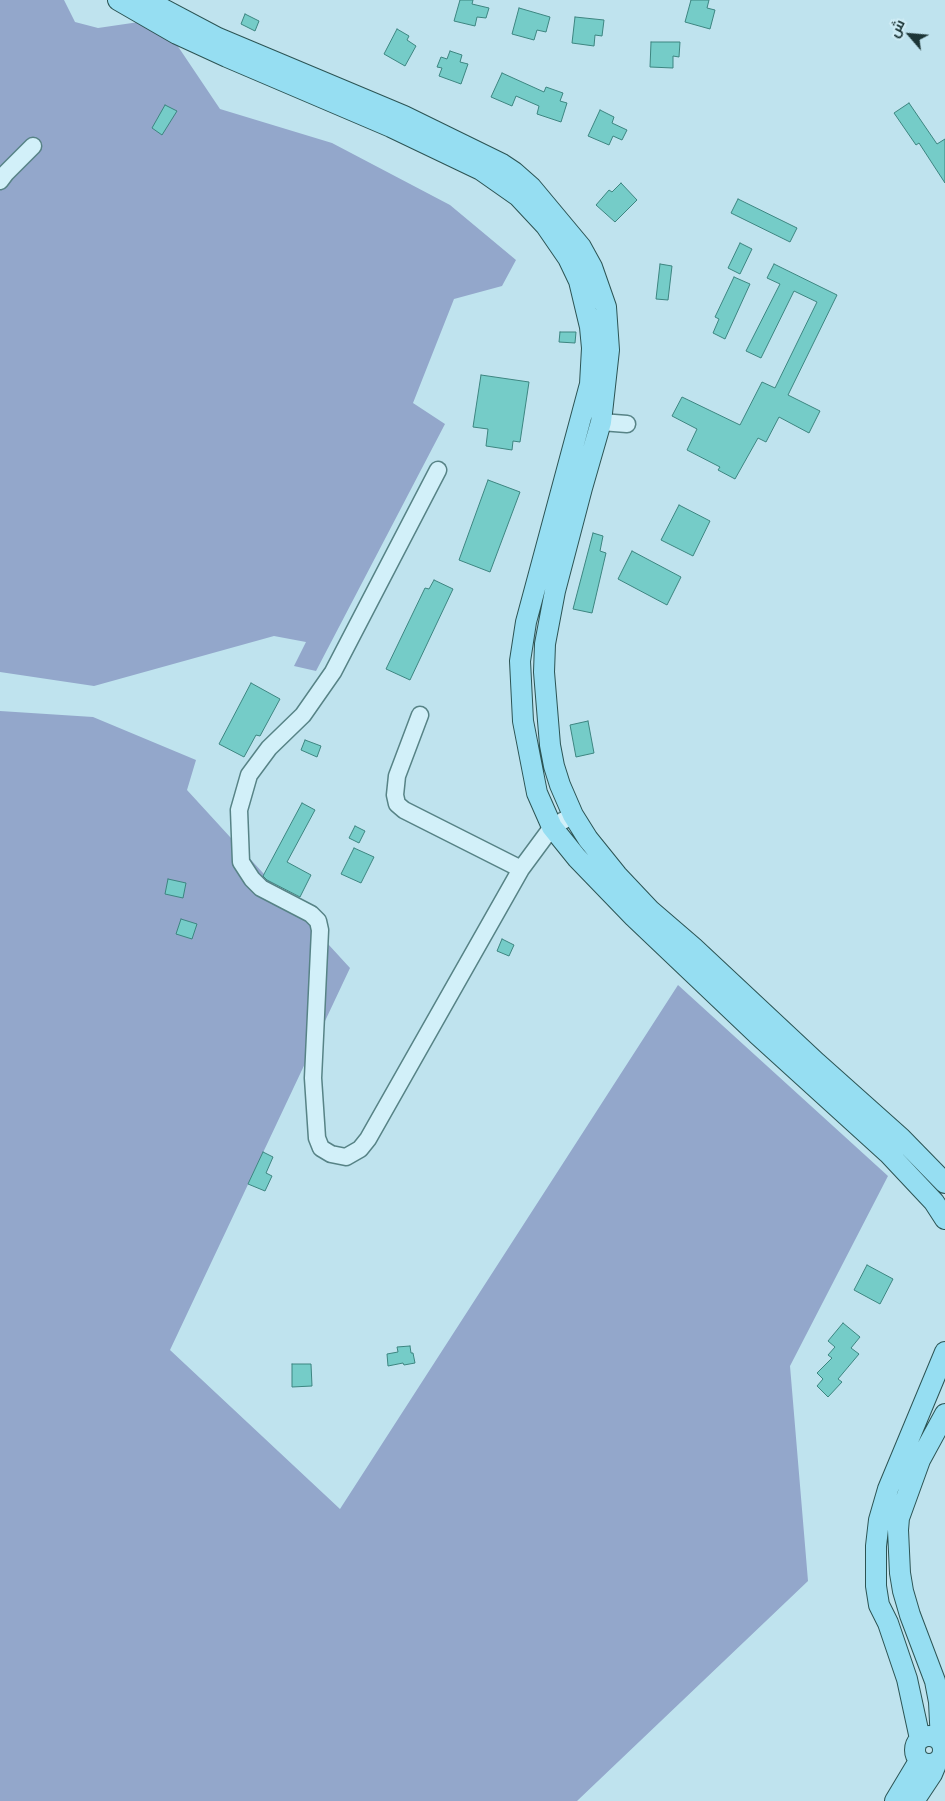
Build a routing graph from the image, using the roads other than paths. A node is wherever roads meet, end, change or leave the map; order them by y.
1 (118, 0) edge
2 (146, 0) edge
3 (33, 146) dead end
4 (0, 181) edge
5 (581, 416) junction
6 (601, 422) junction
7 (627, 424) dead end
8 (438, 470) dead end
9 (420, 715) dead end
10 (573, 815) junction
11 (552, 827) junction
12 (521, 869) junction
13 (945, 1183) edge
14 (945, 1219) edge
15 (945, 1352) edge
16 (945, 1414) edge
17 (937, 1755) edge
18 (895, 1801) edge
19 (914, 1801) edge

1 - 5 main road
2 - 6 main road
3 - 4 street
5 - 6 main road
5 - 11 main road
6 - 7 street
6 - 10 main road
8 - 12 street
9 - 12 street
10 - 11 street
10 - 13 main road
11 - 12 street
11 - 14 main road
15 - 17 main road
16 - 17 main road
17 - 18 main road
17 - 19 main road

